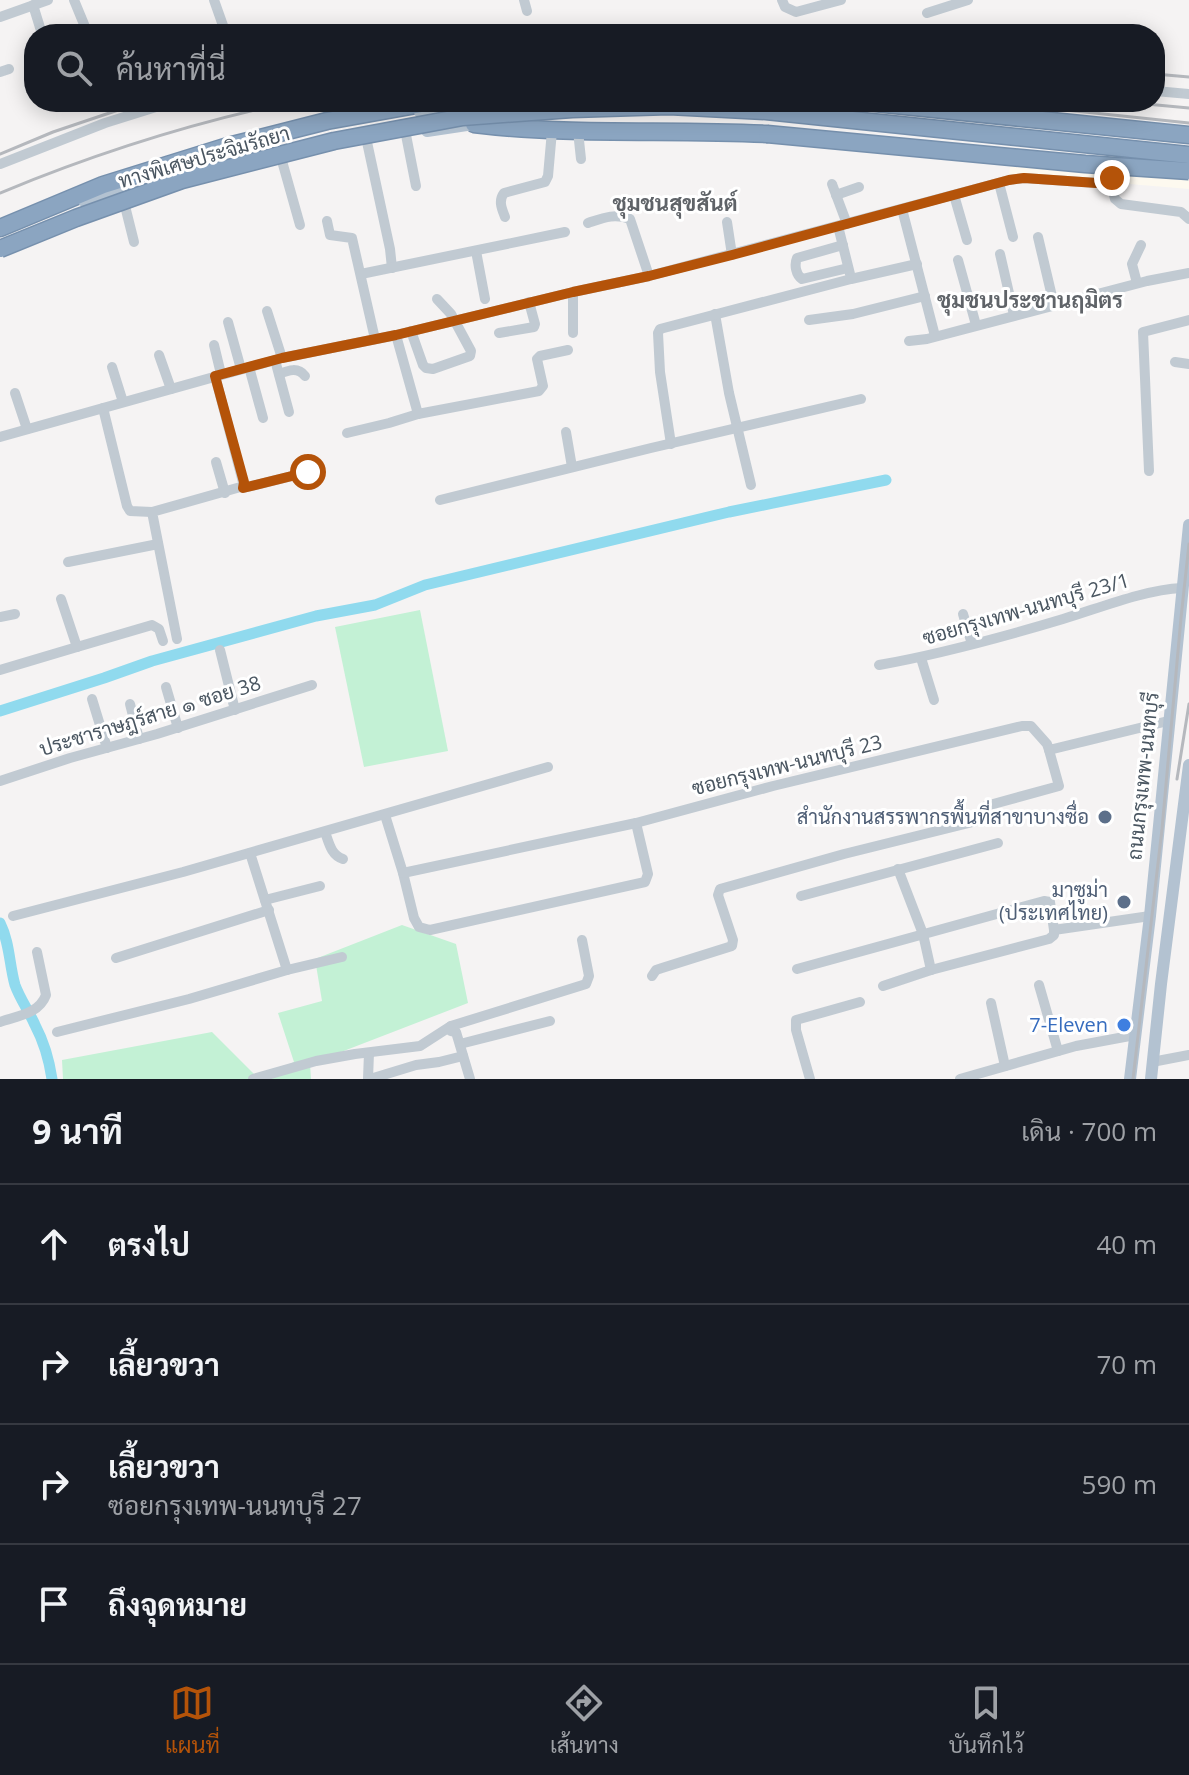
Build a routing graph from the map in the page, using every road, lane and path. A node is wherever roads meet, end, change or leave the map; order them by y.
1 (48, 0) edge
2 (74, 0) edge
3 (214, 0) edge
4 (782, 0) edge
5 (841, 0) edge
6 (968, 0) edge
7 (33, 5) junction
8 (927, 13) dead end
9 (0, 17) edge
10 (39, 24) edge
11 (84, 24) edge
12 (225, 24) edge
13 (1165, 92) edge
14 (1189, 94) edge
15 (140, 112) edge
16 (377, 112) edge
17 (423, 112) edge
18 (531, 112) edge
19 (563, 112) edge
20 (776, 112) edge
21 (810, 112) edge
22 (963, 112) edge
23 (474, 124) junction
24 (552, 131) junction
25 (578, 131) junction
26 (406, 135) junction
27 (1189, 135) edge
28 (367, 142) junction
29 (1122, 144) junction
30 (1189, 155) edge
31 (581, 159) dead end
32 (282, 161) junction
33 (0, 164) edge
34 (1189, 171) edge
35 (999, 183) junction
36 (1111, 184) junction
37 (416, 186) dead end
38 (859, 187) dead end
39 (954, 195) junction
40 (125, 206) junction
41 (902, 209) junction
42 (505, 217) dead end
43 (1189, 219) edge
44 (327, 221) dead end
45 (727, 222) dead end
46 (588, 223) dead end
47 (300, 225) dead end
48 (843, 225) junction
49 (0, 228) edge
50 (565, 232) dead end
51 (0, 235) edge
52 (1013, 237) dead end
53 (1038, 237) dead end
54 (967, 240) dead end
55 (134, 242) dead end
56 (843, 245) junction
57 (1141, 245) dead end
58 (0, 249) edge
59 (476, 251) junction
60 (1000, 254) dead end
61 (732, 255) junction
62 (0, 257) edge
63 (958, 260) dead end
64 (917, 264) junction
65 (392, 268) junction
66 (848, 268) junction
67 (1189, 273) edge
68 (361, 274) junction
69 (649, 276) junction
70 (851, 279) junction
71 (1137, 283) junction
72 (573, 292) junction
73 (925, 296) junction
74 (437, 299) dead end
75 (485, 299) dead end
76 (529, 302) junction
77 (1054, 305) junction
78 (267, 311) dead end
79 (715, 314) junction
80 (1014, 315) junction
81 (809, 320) dead end
82 (1189, 320) edge
83 (453, 321) junction
84 (228, 322) dead end
85 (976, 325) junction
86 (411, 331) junction
87 (499, 333) dead end
88 (573, 333) dead end
89 (396, 335) junction
90 (935, 336) junction
91 (375, 339) junction
92 (909, 341) dead end
93 (214, 345) dead end
94 (568, 350) dead end
95 (159, 355) dead end
96 (279, 359) junction
97 (1175, 362) dead end
98 (1189, 364) edge
99 (112, 367) dead end
100 (245, 368) junction
101 (279, 374) junction
102 (218, 375) junction
103 (305, 376) dead end
104 (171, 389) junction
105 (15, 393) dead end
106 (861, 399) dead end
107 (123, 402) junction
108 (103, 408) junction
109 (289, 412) dead end
110 (418, 414) junction
111 (263, 418) dead end
112 (737, 428) junction
113 (27, 429) junction
114 (566, 432) dead end
115 (347, 433) dead end
116 (0, 437) edge
117 (671, 444) junction
118 (216, 462) dead end
119 (572, 467) junction
120 (1149, 471) dead end
121 (308, 472) dead end
122 (751, 485) dead end
123 (243, 488) junction
124 (225, 493) junction
125 (440, 500) dead end
126 (152, 512) junction
127 (1189, 525) edge
128 (158, 544) junction
129 (68, 562) dead end
130 (1182, 588) junction
131 (61, 599) dead end
132 (15, 614) dead end
133 (963, 614) dead end
134 (0, 617) edge
135 (177, 639) dead end
136 (163, 641) dead end
137 (972, 644) junction
138 (77, 647) junction
139 (220, 650) dead end
140 (921, 658) junction
141 (879, 665) dead end
142 (0, 670) edge
143 (312, 685) dead end
144 (166, 687) dead end
145 (92, 699) dead end
146 (934, 700) dead end
147 (130, 704) dead end
148 (235, 710) junction
149 (1168, 721) junction
150 (178, 728) junction
151 (139, 739) junction
152 (107, 748) junction
153 (1049, 750) junction
154 (1189, 765) edge
155 (548, 767) dead end
156 (0, 781) edge
157 (385, 815) junction
158 (636, 823) junction
159 (1185, 826) edge
160 (1157, 827) junction
161 (325, 832) junction
162 (998, 843) dead end
163 (250, 853) junction
164 (343, 859) dead end
165 (898, 869) junction
166 (403, 873) junction
167 (320, 886) dead end
168 (801, 896) dead end
169 (267, 905) junction
170 (13, 916) dead end
171 (1150, 916) junction
172 (1054, 930) junction
173 (923, 934) junction
174 (582, 940) dead end
175 (37, 952) dead end
176 (342, 957) dead end
177 (116, 958) dead end
178 (797, 969) dead end
179 (287, 970) junction
180 (931, 970) junction
181 (652, 976) dead end
182 (1039, 985) dead end
183 (883, 986) dead end
184 (860, 1002) dead end
185 (991, 1003) dead end
186 (550, 1021) dead end
187 (0, 1022) edge
188 (451, 1026) junction
189 (57, 1032) dead end
190 (1135, 1035) junction
191 (460, 1044) junction
192 (1058, 1051) junction
193 (369, 1053) junction
194 (1189, 1055) edge
195 (463, 1056) junction
196 (1152, 1062) junction
197 (1005, 1066) junction
198 (253, 1079) edge
199 (369, 1079) edge
200 (470, 1079) edge
201 (810, 1079) edge
202 (960, 1079) edge
203 (1130, 1079) edge
204 (1151, 1079) edge

1 - 7 street
2 - 11 street
3 - 12 street
4 - 5 street
6 - 8 street
7 - 9 street
7 - 10 street
13 - 14 street
15 - 33 street
16 - 49 highway, ทางพิเศษประจิมรัถยา
17 - 51 main road
18 - 58 highway, ทางพิเศษประจิมรัถยา, bridge
19 - 23 main road
20 - 30 highway, ทางพิเศษประจิมรัถยา, bridge
21 - 29 main road
22 - 27 highway
23 - 24 highway
23 - 26 main road
24 - 25 highway
24 - 42 street
25 - 31 street
25 - 34 highway, bridge
26 - 28 main road
26 - 37 street
28 - 32 main road
28 - 65 street
29 - 30 main road
29 - 36 street
32 - 40 main road
32 - 47 street
35 - 36 street
35 - 39 street
35 - 52 street
36 - 43 street
38 - 48 street
39 - 41 street
39 - 54 street
40 - 55 street
40 - 62 main road
41 - 48 street
41 - 64 street
44 - 68 street
45 - 61 street
46 - 69 street
48 - 56 street
48 - 61 street
50 - 59 street
53 - 77 street
56 - 66 street
56 - 66 street
57 - 71 street
59 - 65 street
59 - 75 street
60 - 80 street
61 - 69 street
63 - 85 street
64 - 70 street
64 - 73 street
65 - 68 street
66 - 70 street
67 - 71 street
68 - 91 street
69 - 72 street
70 - 79 street
71 - 77 street
72 - 76 street
72 - 88 street
73 - 81 street
73 - 90 street
74 - 83 street
76 - 83 street
76 - 87 street
77 - 80 street
78 - 96 street
79 - 112 street
79 - 117 street
80 - 85 street
82 - 120 street
83 - 86 street
83 - 86 street
84 - 100 street
85 - 90 street
86 - 89 street
89 - 91 street
89 - 110 street
90 - 92 street
91 - 96 street
93 - 102 street
94 - 110 street
95 - 104 street
96 - 100 street
96 - 101 street
97 - 98 street
99 - 107 street
100 - 102 street
100 - 111 street
101 - 103 street
101 - 109 street
102 - 104 street
102 - 123 street
104 - 107 street
105 - 113 street
106 - 112 street
107 - 108 street
108 - 113 street
108 - 126 street
110 - 115 street
112 - 117 street
112 - 122 street
113 - 116 street
114 - 119 street
117 - 119 street
118 - 124 street
119 - 125 street
121 - 123 street
123 - 124 street
124 - 126 street
126 - 128 street
127 - 130 main road, ถนนกรุงเทพ-นนทบุรี
128 - 129 street
128 - 135 street
130 - 137 street, ซอยกรุงเทพ-นนทบุรี 23/1
130 - 149 main road, ถนนกรุงเทพ-นนทบุรี
131 - 138 street
132 - 134 street
133 - 137 street
136 - 138 street
137 - 140 street, ซอยกรุงเทพ-นนทบุรี 23/1
138 - 142 street
139 - 148 street
140 - 141 street, ซอยกรุงเทพ-นนทบุรี 23/1
140 - 146 street
143 - 148 street, ประชาราษฎร์สาย ๑ ซอย 38
144 - 150 street
145 - 152 street
147 - 151 street
148 - 150 street, ประชาราษฎร์สาย ๑ ซอย 38
149 - 153 street
149 - 160 main road, ถนนกรุงเทพ-นนทบุรี
150 - 151 street, ประชาราษฎร์สาย ๑ ซอย 38
151 - 152 street, ประชาราษฎร์สาย ๑ ซอย 38
152 - 156 street, ประชาราษฎร์สาย ๑ ซอย 38
153 - 158 street, ซอยกรุงเทพ-นนทบุรี 23
153 - 181 street
154 - 159 main road
155 - 157 street
157 - 161 street
157 - 166 street
158 - 166 street, ซอยกรุงเทพ-นนทบุรี 23
158 - 166 street
159 - 160 main road
159 - 196 main road
160 - 171 main road, ถนนกรุงเทพ-นนทบุรี
161 - 163 street
161 - 164 street
162 - 165 street
163 - 169 street
163 - 170 street
165 - 168 street
165 - 173 street
167 - 169 street
169 - 177 street
169 - 179 street
171 - 172 street
171 - 190 main road, ถนนกรุงเทพ-นนทบุรี
172 - 173 street
172 - 180 street
173 - 178 street
173 - 180 street
174 - 188 street
175 - 187 street
176 - 179 street
179 - 189 street
180 - 183 street
182 - 192 street
184 - 201 street
185 - 197 street
186 - 191 street
188 - 191 street
188 - 193 street
190 - 192 street
190 - 203 main road, ถนนกรุงเทพ-นนทบุรี
191 - 195 street
192 - 197 street
193 - 198 street
193 - 199 street
194 - 196 street
195 - 199 street
195 - 200 street
196 - 204 main road
197 - 202 street

